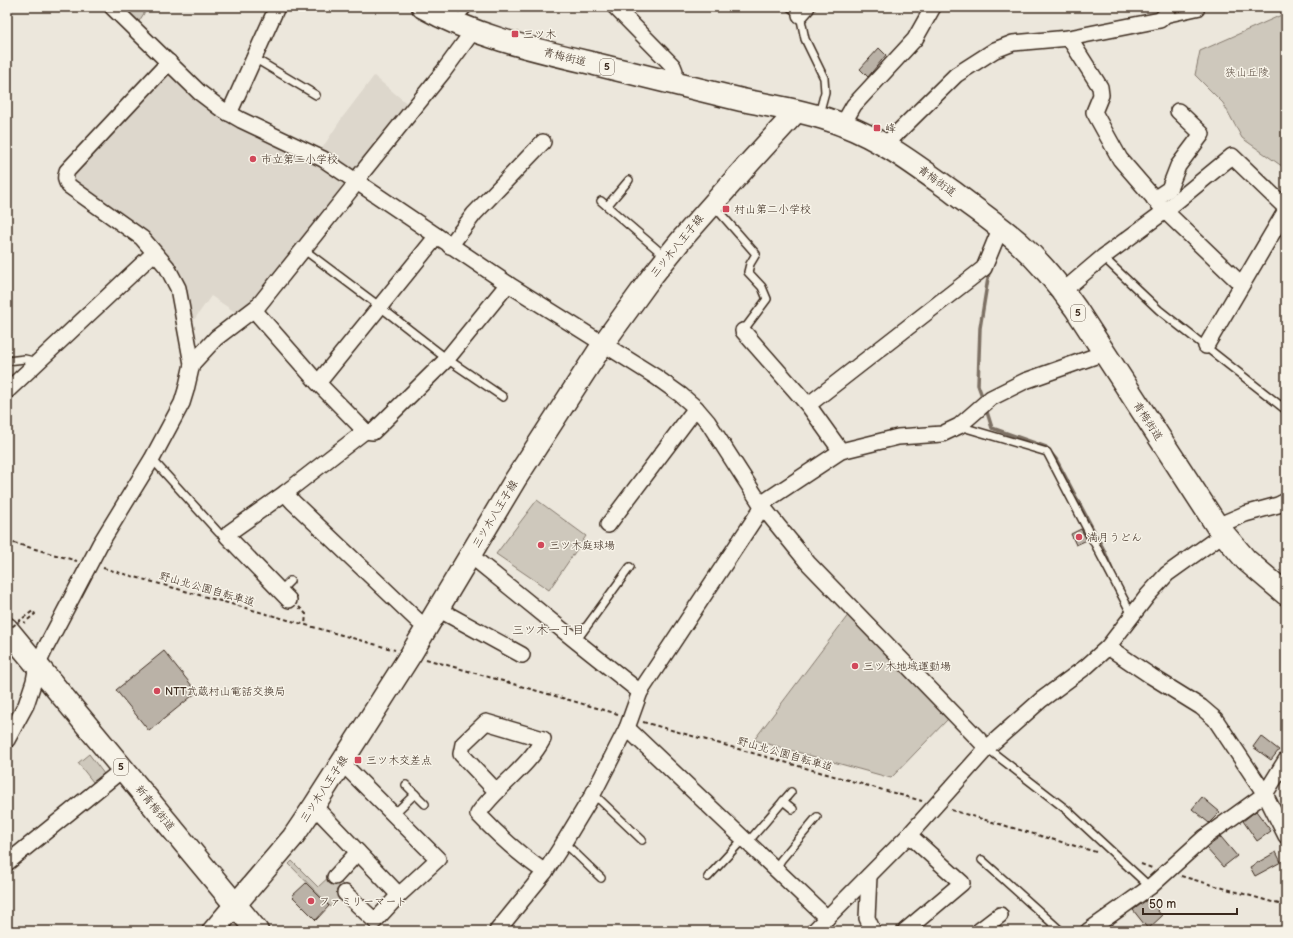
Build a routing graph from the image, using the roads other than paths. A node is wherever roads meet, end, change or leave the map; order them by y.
1 (112, 7) edge
2 (277, 7) edge
3 (423, 7) edge
4 (469, 7) edge
5 (933, 7) edge
6 (621, 9) edge
7 (799, 10) edge
8 (1200, 11) dead end
9 (1164, 13) edge
10 (464, 27) junction
11 (1069, 38) junction
12 (253, 58) junction
13 (168, 62) junction
14 (674, 83) junction
15 (316, 95) dead end
16 (1178, 111) dead end
17 (797, 112) junction
18 (228, 113) junction
19 (819, 116) junction
20 (843, 124) junction
21 (542, 142) dead end
22 (885, 145) junction
23 (629, 180) dead end
24 (357, 182) junction
25 (1154, 198) junction
26 (712, 204) junction
27 (1286, 209) edge
28 (1165, 211) junction
29 (1000, 229) junction
30 (437, 236) junction
31 (450, 246) junction
32 (303, 249) junction
33 (154, 253) junction
34 (1103, 257) junction
35 (667, 258) junction
36 (508, 284) junction
37 (1241, 284) junction
38 (1063, 291) junction
39 (379, 306) junction
40 (254, 310) junction
41 (743, 331) joint
42 (603, 344) junction
43 (1206, 346) junction
44 (1104, 353) junction
45 (447, 359) junction
46 (7, 361) edge
47 (38, 362) junction
48 (192, 364) junction
49 (318, 382) junction
50 (7, 390) edge
51 (503, 397) dead end
52 (808, 405) junction
53 (696, 408) junction
54 (1286, 410) edge
55 (959, 426) junction
56 (365, 431) junction
57 (841, 451) junction
58 (152, 459) junction
59 (285, 493) junction
60 (1286, 501) edge
61 (762, 506) junction
62 (608, 525) dead end
63 (1220, 530) junction
64 (227, 536) junction
65 (470, 555) junction
66 (630, 567) dead end
67 (286, 591) road end
68 (1286, 594) edge
69 (438, 609) junction
70 (1132, 615) junction
71 (15, 625) edge
72 (427, 627) junction
73 (576, 642) junction
74 (1108, 647) junction
75 (522, 655) dead end
76 (37, 666) junction
77 (640, 692) junction
78 (633, 724) junction
79 (7, 740) edge
80 (987, 748) junction
81 (1286, 760) edge
82 (341, 762) junction
83 (123, 769) junction
84 (406, 785) dead end
85 (497, 792) junction
86 (791, 792) dead end
87 (1266, 792) junction
88 (415, 794) junction
89 (592, 796) junction
90 (783, 801) junction
91 (425, 804) dead end
92 (314, 806) junction
93 (793, 809) dead end
94 (394, 814) junction
95 (817, 817) dead end
96 (909, 835) junction
97 (1286, 836) edge
98 (642, 840) dead end
99 (746, 840) junction
100 (563, 844) junction
101 (358, 852) junction
102 (982, 860) dead end
103 (7, 863) edge
104 (776, 869) junction
105 (545, 872) junction
106 (869, 876) junction
107 (708, 877) dead end
108 (335, 878) dead end
109 (601, 878) dead end
110 (1150, 887) junction
111 (346, 893) dead end
112 (399, 895) junction
113 (236, 906) junction
114 (1000, 915) dead end
115 (827, 918) junction
116 (213, 931) edge
117 (257, 931) edge
118 (497, 931) edge
119 (814, 931) edge
120 (873, 931) edge
121 (905, 931) edge
122 (979, 931) edge
123 (1061, 931) edge
124 (1088, 931) edge

1 - 13 street
2 - 12 street
3 - 10 main road, 青梅街道 / 5
4 - 10 lane
5 - 20 street
6 - 14 street
7 - 19 lane
8 - 9 lane
9 - 11 street
10 - 14 main road, 青梅街道 / 5
10 - 24 street
11 - 22 street
11 - 25 street
12 - 15 lane
12 - 18 street
13 - 18 street
13 - 33 street
14 - 17 main road, 青梅街道 / 5
16 - 25 street
17 - 19 main road, 青梅街道 / 5
17 - 26 main road, 三ツ木八王子線
18 - 24 street
19 - 20 main road, 青梅街道 / 5
20 - 22 main road, 青梅街道 / 5
21 - 31 street
22 - 29 main road, 青梅街道 / 5
23 - 35 lane
24 - 30 street
24 - 32 street
25 - 28 street
26 - 35 main road, 三ツ木八王子線
26 - 41 lane
27 - 28 street
27 - 37 street
28 - 34 street
28 - 37 street
29 - 38 main road, 青梅街道 / 5
29 - 52 street
30 - 31 street
30 - 39 street
31 - 36 street
32 - 39 lane
32 - 40 street
33 - 47 street
33 - 48 street
34 - 38 street
34 - 43 lane
35 - 42 main road, 三ツ木八王子線
36 - 42 street
36 - 45 street
37 - 43 street
38 - 44 main road, 青梅街道 / 5
39 - 45 lane
39 - 49 street
40 - 48 street
40 - 49 street
41 - 52 street
42 - 53 street
42 - 65 main road, 三ツ木八王子線
43 - 54 lane
44 - 55 street
44 - 63 main road, 青梅街道 / 5
45 - 51 lane
45 - 56 street
46 - 47 lane
47 - 50 street
48 - 58 street
49 - 56 street
52 - 57 street
53 - 61 street
53 - 62 street
55 - 57 street
55 - 70 lane
56 - 59 street
57 - 61 street
58 - 64 lane
58 - 76 street
59 - 64 street
59 - 72 street
60 - 63 street
61 - 77 street
61 - 80 street
63 - 68 main road, 青梅街道 / 5
63 - 70 street
64 - 67 street
65 - 69 main road, 三ツ木八王子線
65 - 73 street
66 - 73 lane
69 - 72 main road, 三ツ木八王子線
69 - 75 street
70 - 74 street
71 - 76 main road, 新青梅街道 / 5
72 - 82 main road, 三ツ木八王子線
73 - 77 street
74 - 80 street
74 - 87 street
76 - 79 street
76 - 83 main road, 新青梅街道 / 5
77 - 78 street
78 - 89 street
78 - 99 street
80 - 96 street
80 - 110 lane
81 - 87 street
82 - 92 main road, 三ツ木八王子線
82 - 94 street
83 - 103 street
83 - 113 main road, 新青梅街道 / 5
84 - 88 lane
85 - 85 street
85 - 105 street
86 - 90 lane
87 - 97 street
87 - 110 street
88 - 91 lane
88 - 94 lane
89 - 98 lane
89 - 100 street
90 - 93 lane
90 - 99 lane
92 - 101 street
92 - 113 main road, 三ツ木八王子線
94 - 112 street
95 - 104 lane
96 - 106 street
96 - 121 street
99 - 104 street
99 - 107 lane
100 - 105 street
100 - 109 lane
101 - 108 street
101 - 112 street
102 - 123 lane
104 - 115 street
105 - 118 street
106 - 115 street
106 - 120 street
110 - 124 street
111 - 112 street
113 - 116 main road, 三ツ木八王子線
113 - 117 main road, 新青梅街道 / 5
114 - 122 street
115 - 119 street

